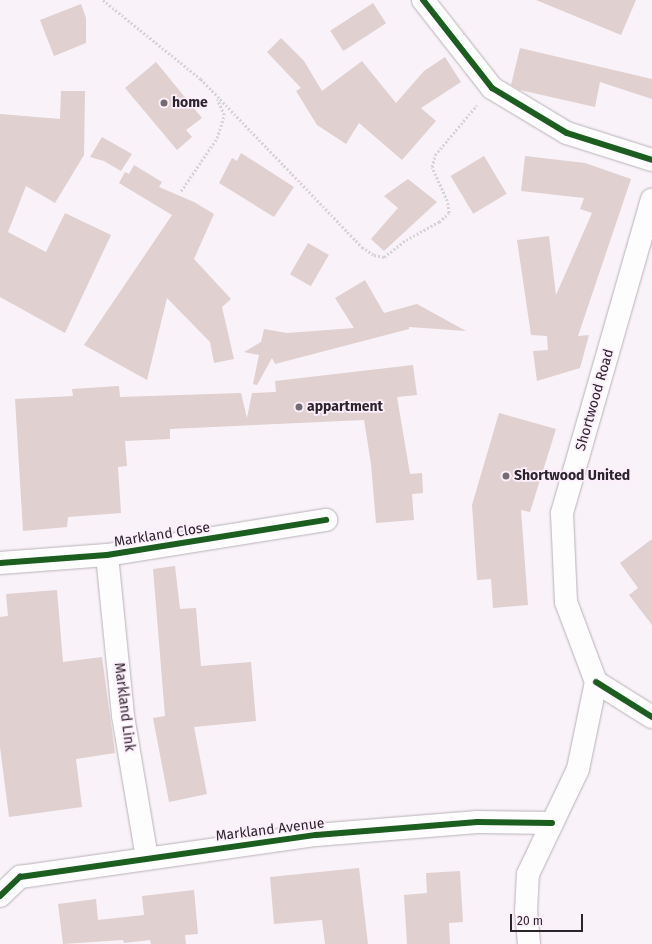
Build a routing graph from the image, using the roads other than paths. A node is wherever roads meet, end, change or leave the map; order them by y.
1 (423, 0) edge
2 (652, 160) edge
3 (652, 200) edge
4 (649, 227) edge
5 (326, 520) dead end
6 (107, 555) junction
7 (0, 563) edge
8 (596, 682) junction
9 (652, 716) edge
10 (552, 823) junction
11 (147, 858) junction
12 (0, 896) edge
13 (529, 944) edge

1 - 2 street
3 - 4 street, Shortwood Road
4 - 8 street, Shortwood Road
5 - 6 street, Markland Close
6 - 7 street, Markland Close
6 - 11 street, Markland Link
8 - 9 street
8 - 10 street
10 - 11 street, Markland Avenue
10 - 13 street
11 - 12 street, Markland Avenue

